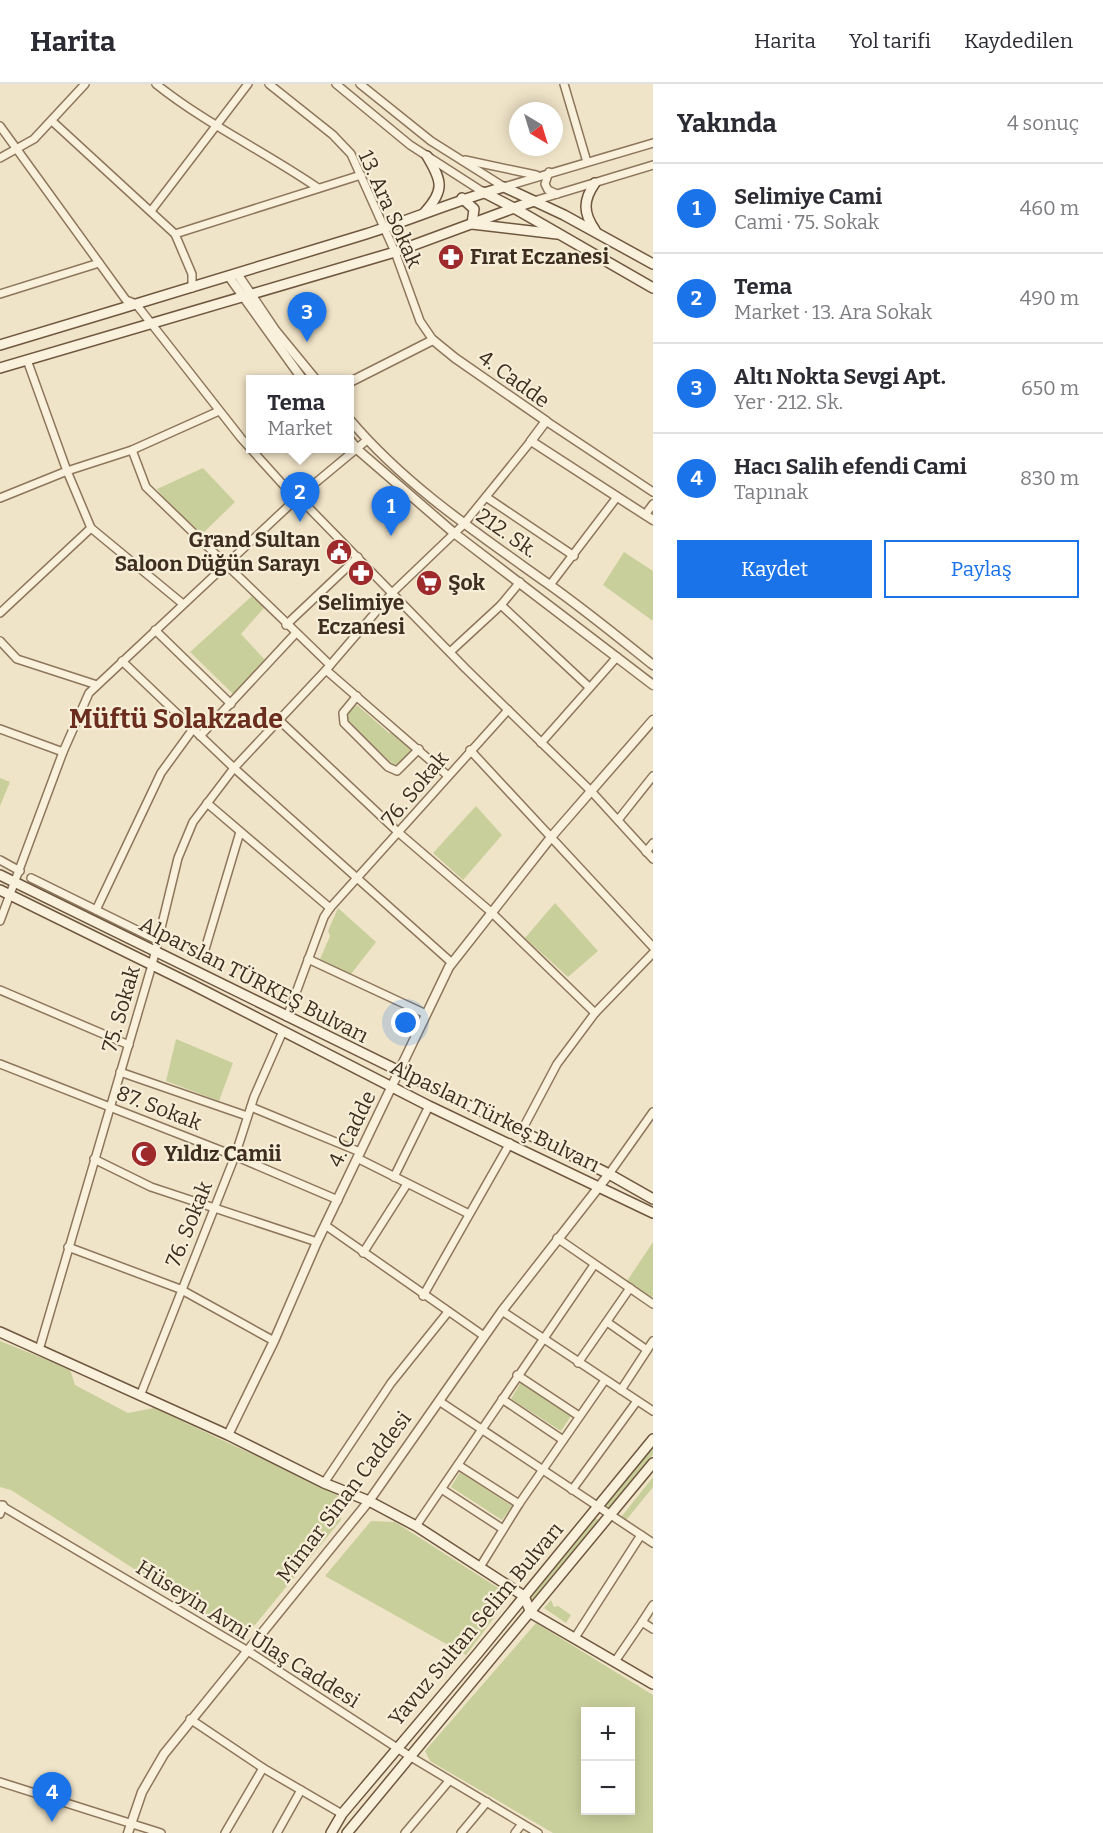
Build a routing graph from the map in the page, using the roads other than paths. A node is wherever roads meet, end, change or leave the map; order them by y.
1 (85, 84) edge
2 (156, 84) edge
3 (248, 84) edge
4 (269, 84) edge
5 (336, 84) edge
6 (360, 84) edge
7 (564, 84) edge
8 (52, 121) junction
9 (0, 126) edge
10 (214, 126) junction
11 (653, 143) edge
12 (17, 148) junction
13 (427, 156) junction
14 (0, 158) edge
15 (460, 159) junction
16 (587, 162) junction
17 (653, 165) edge
18 (549, 172) junction
19 (361, 175) junction
20 (538, 175) junction
21 (595, 183) junction
22 (504, 187) junction
23 (318, 188) junction
24 (483, 192) junction
25 (557, 194) junction
26 (462, 198) junction
27 (534, 201) junction
28 (514, 208) junction
29 (151, 211) junction
30 (424, 213) junction
31 (472, 224) junction
32 (384, 228) junction
33 (596, 232) junction
34 (175, 234) junction
35 (562, 235) junction
36 (395, 252) junction
37 (99, 263) junction
38 (653, 264) edge
39 (234, 276) junction
40 (192, 288) junction
41 (653, 288) edge
42 (0, 294) edge
43 (248, 297) junction
44 (136, 304) junction
45 (152, 324) junction
46 (433, 340) junction
47 (0, 345) edge
48 (27, 360) junction
49 (0, 368) edge
50 (300, 375) edge
51 (312, 375) edge
52 (354, 380) edge
53 (219, 411) junction
54 (546, 421) junction
55 (354, 425) edge
56 (367, 440) junction
57 (531, 441) junction
58 (246, 442) edge
59 (354, 445) edge
60 (132, 450) junction
61 (358, 450) junction
62 (256, 453) edge
63 (67, 471) junction
64 (653, 492) edge
65 (617, 496) junction
66 (486, 497) junction
67 (0, 498) edge
68 (296, 499) junction
69 (653, 504) edge
70 (649, 518) edge
71 (463, 525) junction
72 (91, 528) junction
73 (454, 532) junction
74 (574, 556) junction
75 (357, 557) junction
76 (225, 565) junction
77 (520, 582) junction
78 (550, 585) junction
79 (393, 592) junction
80 (183, 604) junction
81 (501, 605) junction
82 (0, 613) edge
83 (286, 625) junction
84 (155, 630) junction
85 (295, 634) junction
86 (0, 640) edge
87 (450, 652) junction
88 (617, 657) junction
89 (122, 661) junction
90 (653, 665) edge
91 (328, 668) junction
92 (97, 685) junction
93 (653, 686) edge
94 (589, 687) junction
95 (357, 696) junction
96 (231, 705) junction
97 (508, 710) junction
98 (279, 720) junction
99 (653, 720) edge
100 (0, 729) edge
101 (194, 729) junction
102 (200, 736) junction
103 (541, 743) junction
104 (420, 749) junction
105 (470, 750) junction
106 (63, 752) junction
107 (234, 768) junction
108 (447, 775) junction
109 (653, 776) edge
110 (592, 792) junction
111 (207, 804) junction
112 (618, 820) junction
113 (240, 832) junction
114 (399, 833) junction
115 (552, 836) junction
116 (653, 843) edge
117 (646, 852) junction
118 (653, 859) edge
119 (0, 860) edge
120 (20, 871) junction
121 (0, 875) edge
122 (31, 878) dead end
123 (359, 879) junction
124 (15, 883) junction
125 (0, 890) edge
126 (10, 895) junction
127 (330, 908) junction
128 (96, 910) junction
129 (491, 912) junction
130 (0, 921) edge
131 (157, 940) junction
132 (653, 947) edge
133 (155, 951) junction
134 (653, 953) edge
135 (203, 956) dead end
136 (308, 959) junction
137 (452, 963) junction
138 (152, 965) junction
139 (0, 990) edge
140 (595, 1013) junction
141 (426, 1014) junction
142 (287, 1017) junction
143 (283, 1031) junction
144 (129, 1045) junction
145 (0, 1064) edge
146 (120, 1072) junction
147 (399, 1073) junction
148 (393, 1086) junction
149 (429, 1106) junction
150 (110, 1107) junction
151 (251, 1107) junction
152 (653, 1112) edge
153 (247, 1116) junction
154 (521, 1132) junction
155 (510, 1143) junction
156 (235, 1155) junction
157 (358, 1155) junction
158 (94, 1159) junction
159 (609, 1174) junction
160 (394, 1177) junction
161 (407, 1184) junction
162 (598, 1186) junction
163 (653, 1199) edge
164 (338, 1200) junction
165 (214, 1206) junction
166 (469, 1214) junction
167 (653, 1214) edge
168 (325, 1225) junction
169 (557, 1238) junction
170 (317, 1242) junction
171 (68, 1247) junction
172 (363, 1253) junction
173 (594, 1265) junction
174 (630, 1288) junction
175 (180, 1289) junction
176 (423, 1296) junction
177 (653, 1304) edge
178 (502, 1311) junction
179 (448, 1312) junction
180 (607, 1322) junction
181 (0, 1332) edge
182 (484, 1336) junction
183 (542, 1338) junction
184 (274, 1341) junction
185 (653, 1341) edge
186 (39, 1350) junction
187 (647, 1350) junction
188 (578, 1363) junction
189 (517, 1375) junction
190 (604, 1380) junction
191 (621, 1390) junction
192 (140, 1396) junction
193 (502, 1399) junction
194 (439, 1401) junction
195 (637, 1401) junction
196 (653, 1411) edge
197 (579, 1416) junction
198 (481, 1428) junction
199 (228, 1435) junction
200 (653, 1439) edge
201 (563, 1440) junction
202 (653, 1463) edge
203 (458, 1465) junction
204 (543, 1471) junction
205 (324, 1483) junction
206 (443, 1490) junction
207 (572, 1490) junction
208 (369, 1501) junction
209 (519, 1504) junction
210 (1, 1505) edge
211 (598, 1505) junction
212 (0, 1514) edge
213 (611, 1515) junction
214 (416, 1526) junction
215 (502, 1529) junction
216 (640, 1535) junction
217 (653, 1543) edge
218 (480, 1567) junction
219 (524, 1596) junction
220 (653, 1605) edge
221 (531, 1612) junction
222 (642, 1622) junction
223 (653, 1629) edge
224 (576, 1636) junction
225 (248, 1651) junction
226 (616, 1660) junction
227 (653, 1684) edge
228 (190, 1719) junction
229 (397, 1747) junction
230 (411, 1757) junction
231 (263, 1768) junction
232 (449, 1781) junction
233 (0, 1782) edge
234 (301, 1790) junction
235 (487, 1802) junction
236 (342, 1814) junction
237 (132, 1823) junction
238 (522, 1824) junction
239 (350, 1832) edge
240 (128, 1833) edge
241 (160, 1833) edge
242 (225, 1833) edge
243 (277, 1833) edge
244 (331, 1833) edge
245 (405, 1833) edge
246 (461, 1833) edge
247 (515, 1833) edge
248 (538, 1833) edge

1 - 8 street
2 - 10 street
3 - 10 street
4 - 19 street, 13. Ara Sokak
5 - 13 street
6 - 15 street
7 - 16 street
8 - 12 street
8 - 29 street
9 - 12 street
10 - 23 street
10 - 29 street
11 - 16 street
12 - 14 street
12 - 37 street
13 - 24 street
13 - 30 main road
15 - 20 street
15 - 22 street
16 - 18 street
17 - 21 street
18 - 20 street
18 - 25 street
19 - 23 street
19 - 32 street, 13. Ara Sokak
20 - 22 street
21 - 25 street
21 - 33 main road
22 - 24 main road
22 - 27 main road
23 - 34 street
24 - 26 main road
24 - 28 main road
25 - 27 street
26 - 30 main road
26 - 31 main road
27 - 28 main road
27 - 33 main road
28 - 31 main road
28 - 35 main road
29 - 34 street
30 - 32 main road
31 - 35 main road
31 - 36 main road
32 - 36 street, 13. Ara Sokak
32 - 39 main road
33 - 38 main road
34 - 40 street
35 - 41 main road
36 - 43 main road
36 - 46 street, 13. Ara Sokak
37 - 42 street
37 - 44 street
39 - 40 main road
39 - 43 street
40 - 44 main road
43 - 45 main road
43 - 50 street
43 - 51 street
44 - 45 street
44 - 47 main road
45 - 48 main road
45 - 53 street
46 - 52 street
46 - 54 street, 4. Cadde
48 - 49 main road
48 - 63 street
53 - 58 street
53 - 60 street
54 - 57 street, 4. Cadde
54 - 64 street
55 - 56 street, 212. Sk.
56 - 61 street
56 - 71 street, 212. Sk.
57 - 65 street, 4. Cadde
57 - 66 street, 75. Sokak
59 - 61 street
60 - 63 street
60 - 76 street
61 - 68 street
61 - 73 street
62 - 68 street
63 - 67 street
63 - 72 street
65 - 70 street, 4. Cadde
65 - 74 street
66 - 71 street, 75. Sokak
66 - 74 street
68 - 75 street
68 - 76 street
69 - 70 street
71 - 73 street, 75. Sokak
71 - 78 street, 212. Sk.
72 - 80 street
72 - 82 street
73 - 77 street
73 - 79 street, 75. Sokak
74 - 78 street
75 - 79 street
75 - 83 street
76 - 80 street
76 - 83 street
77 - 81 street
77 - 88 street
78 - 90 street, 212. Sk.
79 - 87 street
79 - 91 street, 75. Sokak
80 - 84 street
81 - 87 street
81 - 94 street
83 - 85 street
84 - 89 street
84 - 96 street
85 - 91 street
85 - 96 street
86 - 92 street
87 - 97 street
88 - 93 street
88 - 94 street
89 - 92 street
89 - 101 street
91 - 95 street
91 - 98 street, 75. Sokak
92 - 106 street
94 - 103 street
95 - 104 street
95 - 104 street
96 - 102 street
97 - 103 street
97 - 105 street, 76. Sokak
98 - 107 street, 75. Sokak
98 - 114 street
99 - 110 street, 4. Cadde
100 - 106 street
101 - 102 street
101 - 128 street
102 - 107 street
103 - 110 street
104 - 108 street
105 - 108 street, 76. Sokak
105 - 115 street
106 - 120 street
107 - 111 street, 75. Sokak
107 - 123 street
108 - 114 street, 76. Sokak
109 - 112 street
110 - 112 street
110 - 115 street, 4. Cadde
111 - 113 street
111 - 131 street, 75. Sokak
112 - 117 street
113 - 127 street
113 - 135 street
114 - 123 street, 76. Sokak
114 - 129 street
115 - 129 street, 4. Cadde
115 - 132 street
116 - 117 street
117 - 118 street
119 - 120 street
120 - 124 street
121 - 124 main road, Alparslan TÜRKEŞ Bulvarı
122 - 128 street
123 - 127 street, 76. Sokak
123 - 137 street
124 - 126 street
124 - 133 main road, Alparslan TÜRKEŞ Bulvarı
125 - 126 main road, Alpaslan Türkeş Bulvarı
126 - 130 street
126 - 138 main road, Alpaslan Türkeş Bulvarı
127 - 136 street, 76. Sokak
128 - 131 street
129 - 137 street, 4. Cadde
129 - 140 street
131 - 133 street, 75. Sokak
133 - 138 street, 75. Sokak
133 - 142 main road, Alparslan TÜRKEŞ Bulvarı
134 - 140 street
136 - 141 street
136 - 142 street, 76. Sokak
137 - 141 street, 4. Cadde
138 - 143 main road, Alpaslan Türkeş Bulvarı
138 - 144 street, 75. Sokak
139 - 144 street
140 - 154 street
141 - 147 street, 4. Cadde
142 - 147 main road, Alparslan TÜRKEŞ Bulvarı
143 - 148 main road, Alpaslan Türkeş Bulvarı
143 - 151 street, 76. Sokak
144 - 146 street, 75. Sokak
145 - 150 street, 87. Sokak
146 - 150 street, 75. Sokak
146 - 153 street
147 - 148 street, 4. Cadde
147 - 154 main road, Alparslan TÜRKEŞ Bulvarı
148 - 149 main road, Alpaslan Türkeş Bulvarı
148 - 157 street, 4. Cadde
149 - 155 main road, Alpaslan Türkeş Bulvarı
149 - 160 street
150 - 156 street, 87. Sokak
150 - 158 street, 75. Sokak
151 - 153 street, 76. Sokak
151 - 157 street
152 - 159 street
153 - 156 street, 76. Sokak
154 - 159 main road, Alparslan TÜRKEŞ Bulvarı
155 - 162 main road, Alpaslan Türkeş Bulvarı
155 - 166 street
156 - 164 street, 87. Sokak
156 - 165 street, 76. Sokak
157 - 160 street
157 - 164 street, 4. Cadde
158 - 165 street
158 - 171 street, 75. Sokak
159 - 162 street, Mimar Sinan Caddesi
159 - 163 main road, Alparslan TÜRKEŞ Bulvarı
160 - 161 street
161 - 166 street
161 - 172 street
162 - 167 main road, Alpaslan Türkeş Bulvarı
162 - 169 street, Mimar Sinan Caddesi
164 - 168 street, 4. Cadde
165 - 170 street
165 - 175 street, 76. Sokak
166 - 176 street
168 - 170 street, 4. Cadde
168 - 172 street
169 - 173 street
169 - 178 street, Mimar Sinan Caddesi
170 - 184 street, 4. Cadde
171 - 175 street
171 - 186 street, 75. Sokak
172 - 176 street
173 - 174 street
173 - 183 street
174 - 177 street
174 - 180 street
175 - 184 street
175 - 192 street, 76. Sokak
176 - 179 street
178 - 182 street, Mimar Sinan Caddesi
178 - 183 street
179 - 182 street
179 - 205 street
180 - 187 street
180 - 188 street
181 - 186 main road
182 - 194 street, Mimar Sinan Caddesi
183 - 188 street
183 - 189 street
184 - 199 street, 4. Cadde
185 - 187 street
186 - 192 main road
187 - 191 street
188 - 190 street
189 - 193 street
189 - 197 street
190 - 191 street
190 - 197 street
191 - 195 street
192 - 199 main road
193 - 198 street
193 - 201 street
194 - 198 street
194 - 208 street, Mimar Sinan Caddesi
195 - 196 street
195 - 207 street
197 - 201 street
198 - 203 street
198 - 204 street
199 - 205 main road
200 - 211 main road, Yavuz Sultan Selim Bulvarı
201 - 204 street
202 - 213 main road, Yavuz Sultan Selim Bulvarı
203 - 206 street
203 - 209 street
204 - 207 street
204 - 209 street
205 - 208 main road
206 - 214 street
206 - 215 street
207 - 211 street
208 - 214 main road
208 - 225 street, Mimar Sinan Caddesi
209 - 215 street
210 - 212 street
210 - 225 street, Hüseyin Avni Ulaş Caddesi
211 - 213 street
211 - 219 main road, Yavuz Sultan Selim Bulvarı
213 - 216 street
213 - 221 main road, Yavuz Sultan Selim Bulvarı
214 - 218 main road
215 - 218 street
216 - 217 street
216 - 224 street
218 - 219 main road
219 - 221 main road
219 - 229 main road, Yavuz Sultan Selim Bulvarı
220 - 222 street
221 - 224 main road
221 - 230 main road, Yavuz Sultan Selim Bulvarı
222 - 223 street
222 - 226 street
224 - 226 main road
225 - 228 street, Mimar Sinan Caddesi
225 - 229 street, Hüseyin Avni Ulaş Caddesi
226 - 227 main road
228 - 231 street
228 - 237 street, Mimar Sinan Caddesi
229 - 230 street, Hüseyin Avni Ulaş Caddesi
229 - 236 main road, Yavuz Sultan Selim Bulvarı
230 - 232 street, Hüseyin Avni Ulaş Caddesi
230 - 239 main road, Yavuz Sultan Selim Bulvarı
231 - 234 street
231 - 242 street
232 - 235 street, Hüseyin Avni Ulaş Caddesi
232 - 245 street
233 - 237 street
234 - 236 street
234 - 243 street
235 - 238 street, Hüseyin Avni Ulaş Caddesi
235 - 246 street
236 - 244 main road, Yavuz Sultan Selim Bulvarı
237 - 240 street, Mimar Sinan Caddesi
237 - 241 street
238 - 247 street
238 - 248 street, Hüseyin Avni Ulaş Caddesi

